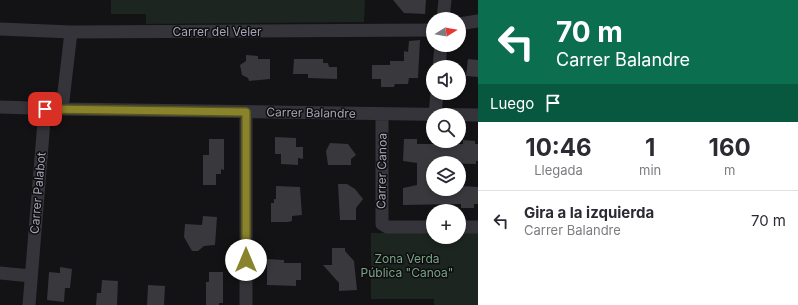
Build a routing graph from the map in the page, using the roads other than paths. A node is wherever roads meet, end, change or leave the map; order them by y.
1 (445, 0) edge
2 (444, 12) edge
3 (478, 21) edge
4 (466, 23) edge
5 (0, 29) edge
6 (426, 30) edge
7 (71, 32) junction
8 (0, 107) edge
9 (45, 109) junction
10 (62, 109) junction
11 (246, 112) junction
12 (382, 114) junction
13 (426, 114) edge
14 (466, 115) edge
15 (478, 115) edge
16 (426, 227) edge
17 (466, 227) edge
18 (478, 227) edge
19 (0, 273) edge
20 (31, 276) junction
21 (29, 305) edge
22 (246, 305) edge

1 - 2 street
3 - 4 street
5 - 7 street, Carrer del Veler
6 - 7 street, Carrer del Veler
7 - 10 street
8 - 9 street, Carrer Balandre
9 - 10 street, Carrer Balandre
9 - 20 street, Carrer Palabot
10 - 11 street, Carrer Balandre
11 - 12 street, Carrer Balandre
11 - 22 street
12 - 13 street, Carrer Balandre
12 - 16 street, Carrer Canoa
14 - 15 street, Carrer Balandre
17 - 18 street
19 - 20 street
20 - 21 street, Carrer Palabot

